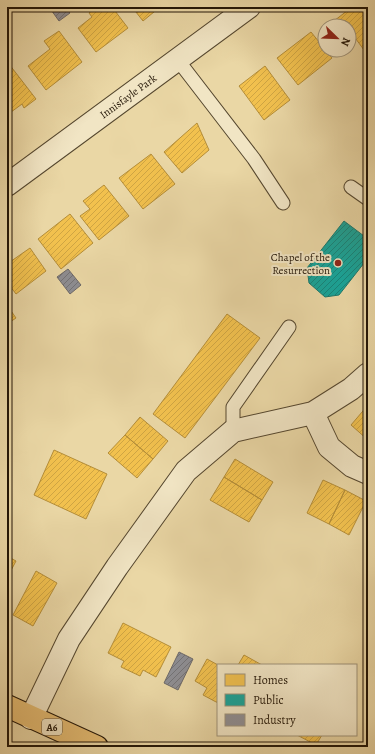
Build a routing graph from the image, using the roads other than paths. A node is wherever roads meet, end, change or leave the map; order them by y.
1 (248, 7) edge
2 (177, 59) junction
3 (7, 185) edge
4 (351, 187) dead end
5 (368, 199) edge
6 (283, 203) dead end
7 (289, 327) dead end
8 (368, 374) edge
9 (313, 413) junction
10 (233, 431) junction
11 (368, 473) edge
12 (7, 706) edge
13 (32, 718) junction
14 (97, 747) edge

1 - 2 street, Innisfayle Park
2 - 3 street, Innisfayle Park
2 - 6 lane
4 - 5 lane
7 - 10 lane
8 - 9 street
9 - 10 street
9 - 11 street
10 - 13 street
12 - 13 main road, A6
13 - 14 main road, A6

